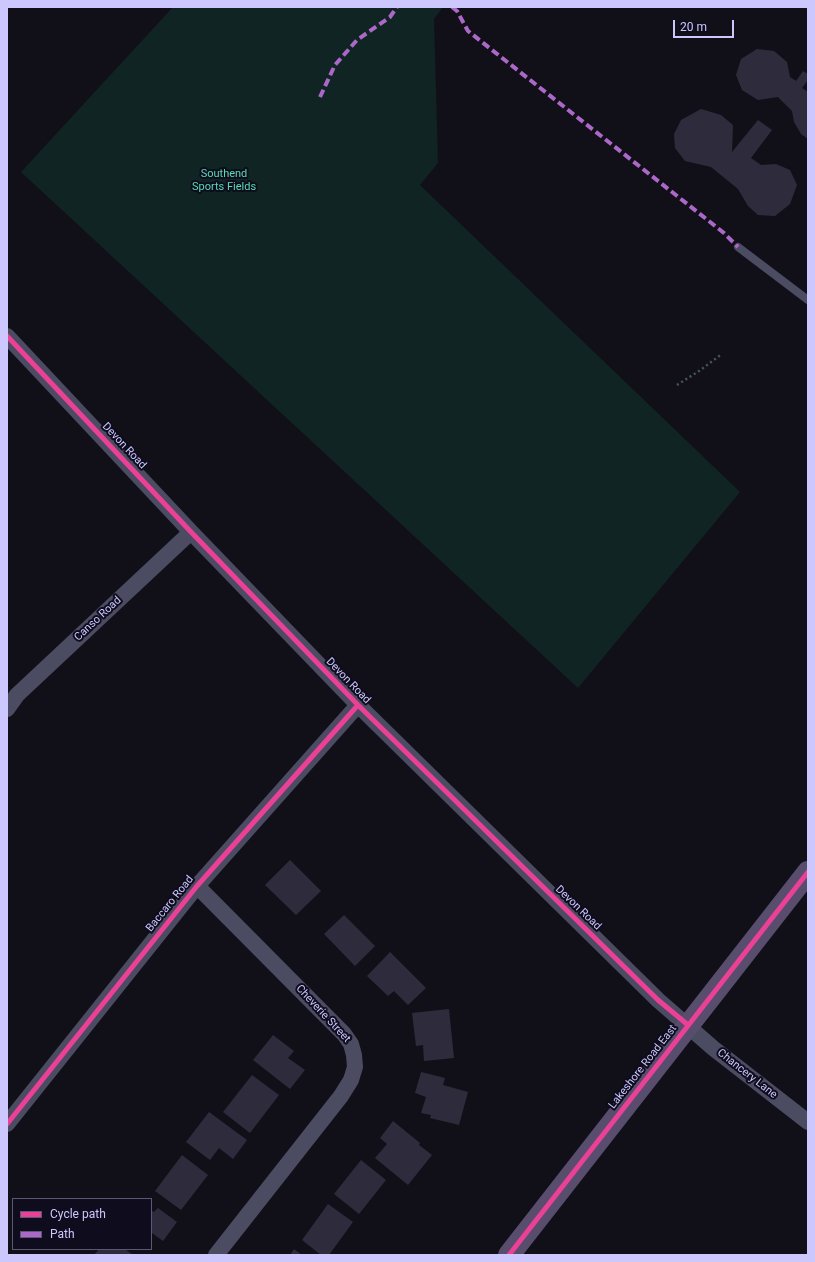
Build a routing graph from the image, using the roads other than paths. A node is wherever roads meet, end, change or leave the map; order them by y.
1 (738, 247) dead end
2 (808, 300) edge
3 (7, 336) edge
4 (191, 532) junction
5 (12, 691) edge
6 (358, 706) junction
7 (7, 709) edge
8 (808, 872) edge
9 (197, 886) junction
10 (688, 1025) junction
11 (808, 1122) edge
12 (7, 1124) edge
13 (216, 1255) edge
14 (508, 1255) edge

1 - 2 lane
3 - 4 street, Devon Road
4 - 5 street, Canso Road
4 - 6 street, Devon Road
5 - 7 street, Canso Road
6 - 9 street, Baccaro Road
6 - 10 street, Devon Road
8 - 10 main road, Lakeshore Road East
9 - 12 street, Baccaro Road
9 - 13 street, Cheverie Street
10 - 11 street, Chancery Lane
10 - 14 main road, Lakeshore Road East

